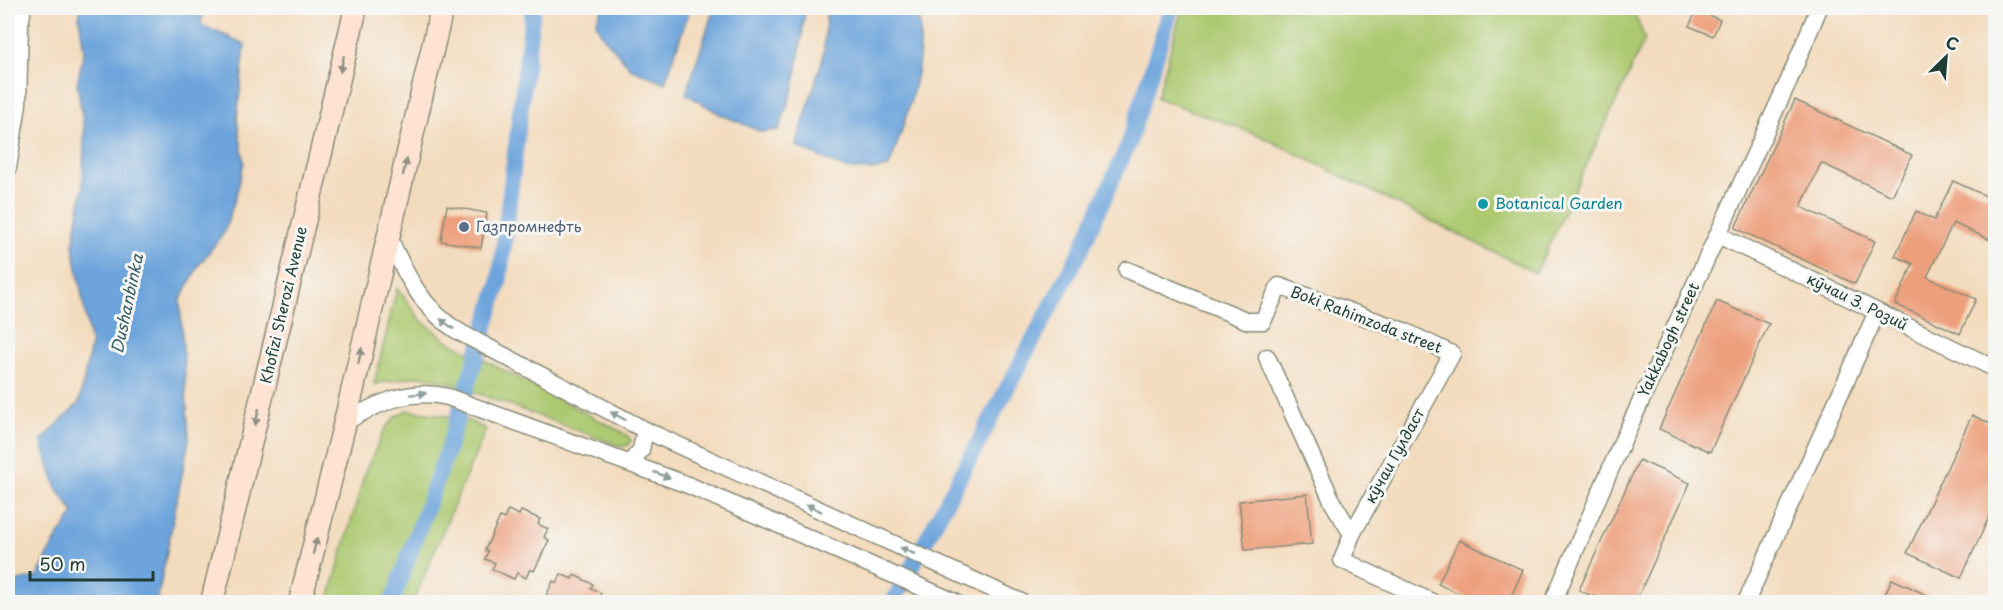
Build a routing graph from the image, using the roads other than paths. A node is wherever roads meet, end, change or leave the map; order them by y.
1 (356, 8) edge
2 (442, 8) edge
3 (1818, 8) edge
4 (18, 11) edge
5 (8, 168) edge
6 (388, 235) junction
7 (1718, 235) junction
8 (1127, 270) dead end
9 (1877, 312) junction
10 (1452, 354) joint
11 (1267, 357) dead end
12 (1995, 369) edge
13 (345, 423) junction
14 (645, 430) junction
15 (630, 463) junction
16 (1352, 534) junction
17 (212, 603) edge
18 (300, 603) edge
19 (956, 603) edge
20 (1021, 603) edge
21 (1432, 603) edge
22 (1553, 603) edge
23 (1746, 603) edge

1 -> 17 main road, Khofizi Sherozi Avenue
6 -> 2 main road
3 - 7 street, Yakkabogh street
4 - 5 street
13 -> 6 main road
14 -> 6 street
7 - 9 street, кӯчаи З. Розий
7 - 22 street, Yakkabogh street
8 - 10 street, Boki Rahimzoda street
9 - 12 street, кӯчаи З. Розий
9 - 23 street
10 - 16 street, кӯчаи Гулдаст
11 - 16 street
13 -> 15 street
18 -> 13 main road
14 - 15 street
20 -> 14 street
15 -> 19 street
16 - 21 street, кӯчаи Гулдаст

